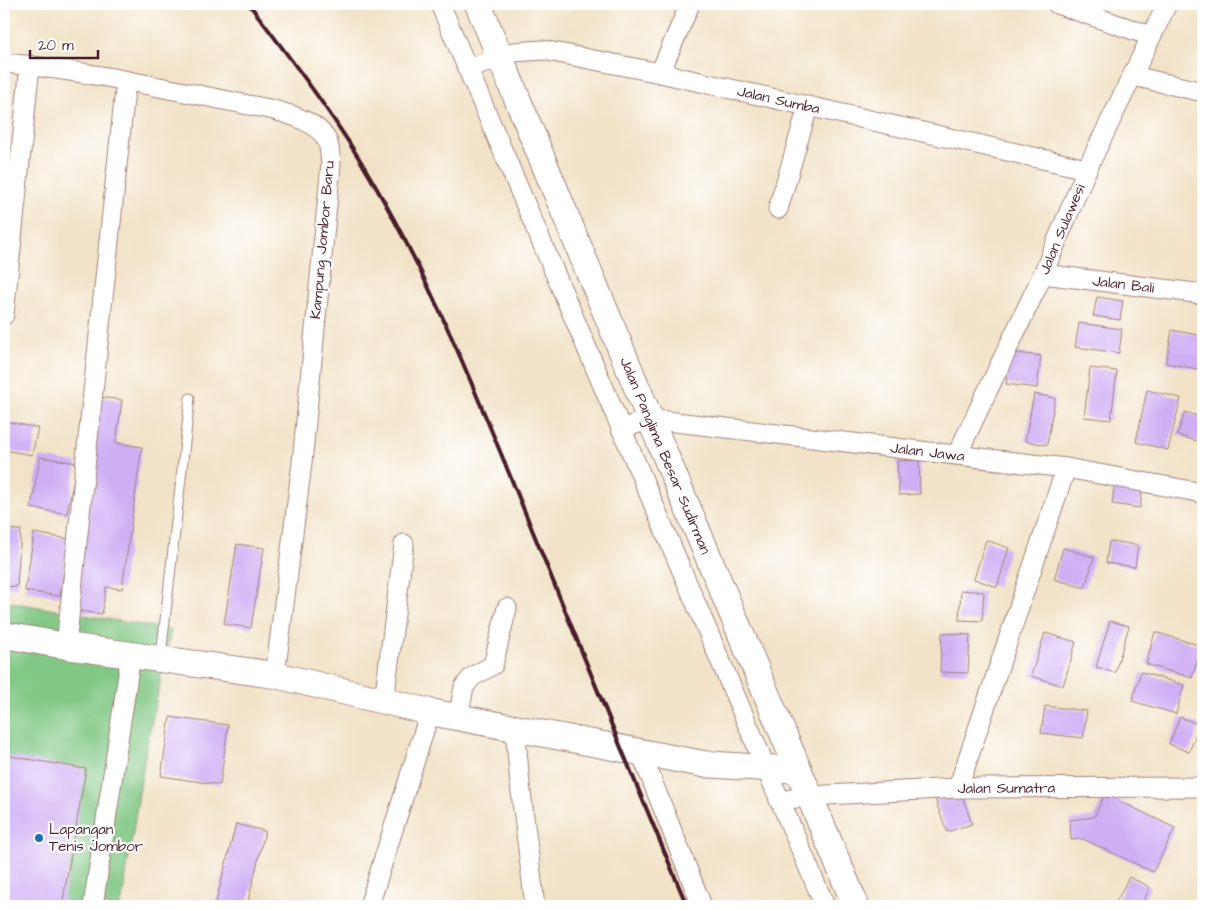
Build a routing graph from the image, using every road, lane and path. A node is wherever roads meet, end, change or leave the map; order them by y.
1 (440, 4) edge
2 (478, 4) edge
3 (690, 4) edge
4 (1057, 4) edge
5 (1167, 4) edge
6 (1151, 36) junction
7 (501, 57) junction
8 (4, 63) edge
9 (30, 66) junction
10 (469, 69) junction
11 (660, 73) junction
12 (1133, 76) junction
13 (126, 81) junction
14 (1203, 92) edge
15 (808, 107) junction
16 (1087, 169) junction
17 (778, 209) dead end
18 (1043, 274) junction
19 (1203, 294) edge
20 (4, 315) edge
21 (190, 398) dead end
22 (650, 419) junction
23 (621, 429) junction
24 (957, 455) junction
25 (1066, 468) junction
26 (1203, 493) edge
27 (404, 544) dead end
28 (508, 608) dead end
29 (4, 635) edge
30 (66, 646) junction
31 (131, 655) junction
32 (160, 658) junction
33 (275, 675) junction
34 (384, 701) junction
35 (430, 712) junction
36 (458, 718) junction
37 (515, 728) junction
38 (641, 753) junction
39 (766, 768) junction
40 (799, 770) junction
41 (1203, 787) edge
42 (958, 788) junction
43 (808, 796) junction
44 (779, 801) junction
45 (93, 906) edge
46 (369, 906) edge
47 (535, 906) edge
48 (702, 906) edge
49 (825, 906) edge
50 (856, 906) edge

1 - 10 street
2 - 7 main road, Jalan Panglima Besar Sudirman
3 - 11 street
4 - 6 street
5 - 6 street, Jalan Sulawesi
6 - 12 street, Jalan Sulawesi
7 - 10 street, Jalan Sumba
7 - 11 street, Jalan Sumba
7 - 22 main road, Jalan Panglima Besar Sudirman
8 - 9 street, Kampung Jombor Baru
9 - 13 street, Kampung Jombor Baru
9 - 20 street
10 - 23 street
11 - 15 street, Jalan Sumba
12 - 14 street
12 - 16 street, Jalan Sulawesi
13 - 30 street
13 - 33 street, Kampung Jombor Baru
15 - 16 street, Jalan Sumba
15 - 17 street
16 - 18 street, Jalan Sulawesi
18 - 19 street, Jalan Bali
18 - 24 street, Jalan Sulawesi
21 - 32 lane
22 - 23 street
22 - 24 street, Jalan Jawa
22 - 40 main road, Jalan Panglima Besar Sudirman
23 - 39 street
24 - 25 street, Jalan Jawa
25 - 26 street, Jalan Jawa
25 - 42 street
27 - 34 street
28 - 36 street
29 - 30 main road
30 - 31 main road
31 - 32 main road
31 - 45 street
32 - 33 main road
33 - 34 main road
34 - 35 main road
35 - 36 main road
35 - 46 street
36 - 37 main road
37 - 38 main road
37 - 47 street
38 - 39 main road
38 - 48 street
39 - 40 main road
39 - 44 street
40 - 43 main road, Jalan Panglima Besar Sudirman
41 - 42 street, Jalan Sumatra
42 - 43 street, Jalan Sumatra
43 - 44 street, Jalan Sumatra
43 - 50 main road, Jalan Panglima Besar Sudirman
44 - 49 street

